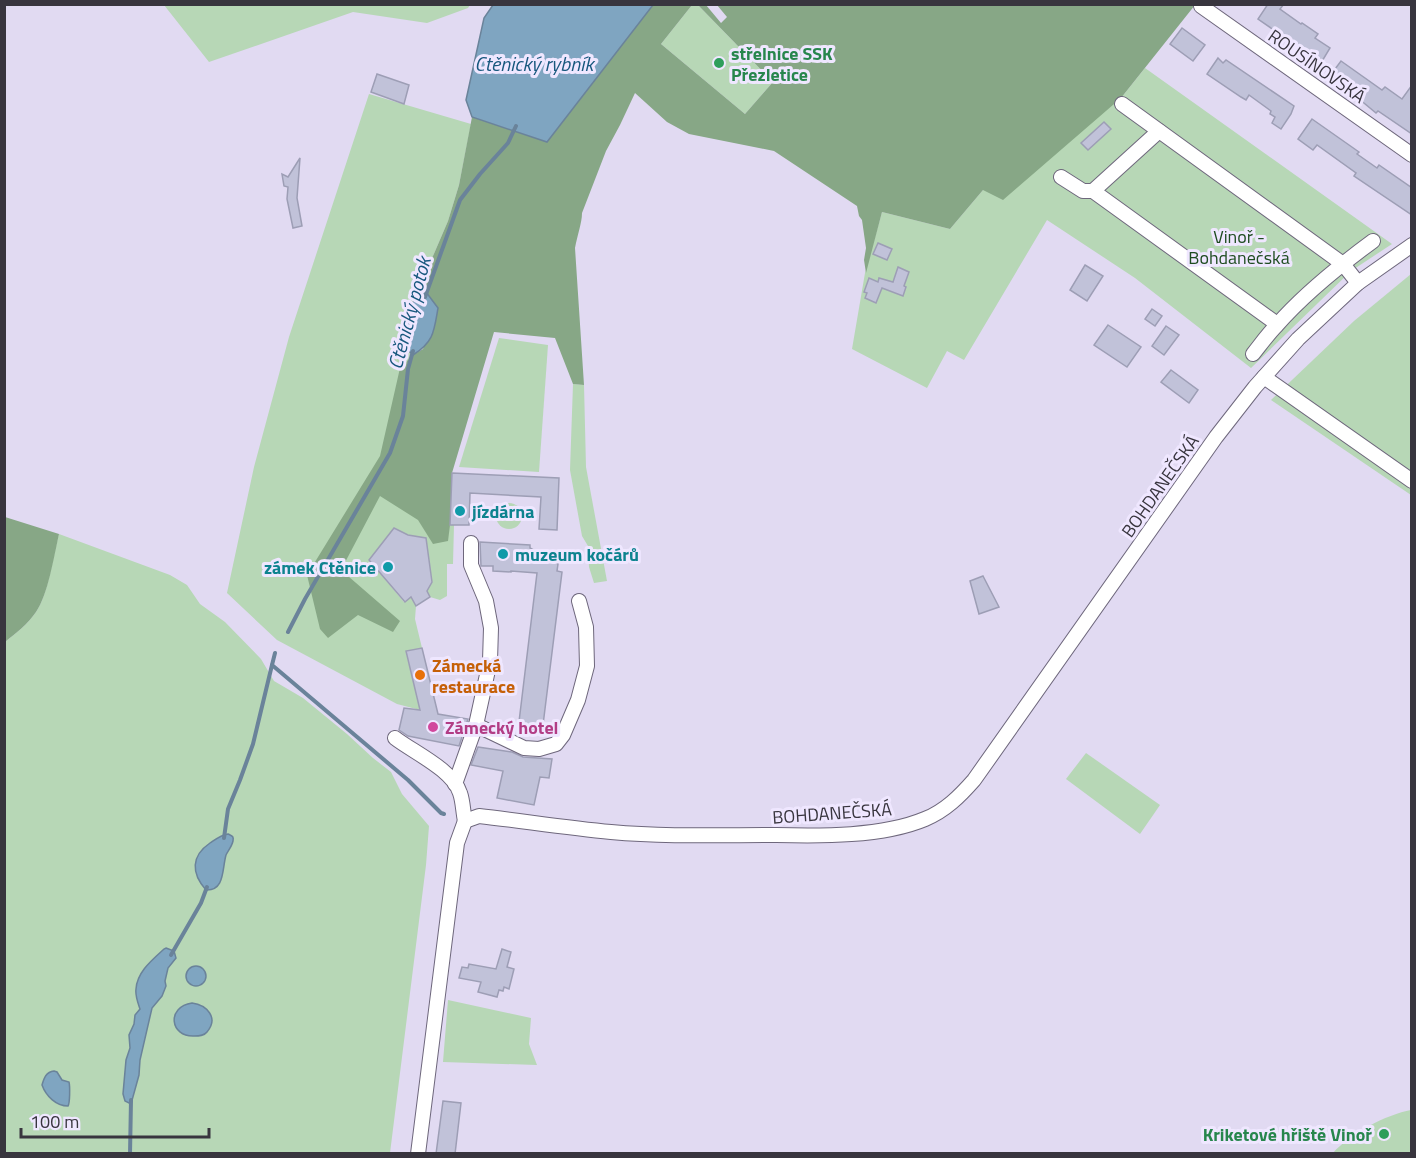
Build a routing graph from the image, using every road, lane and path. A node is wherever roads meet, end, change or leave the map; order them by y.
1 (1201, 6) dead end
2 (1122, 104) dead end
3 (1159, 131) junction
4 (1412, 155) edge
5 (1061, 177) dead end
6 (1093, 191) junction
7 (1373, 241) dead end
8 (1412, 245) edge
9 (1343, 264) junction
10 (1358, 284) junction
11 (1277, 324) junction
12 (1253, 354) dead end
13 (1264, 377) junction
14 (1412, 481) edge
15 (471, 543) dead end
16 (579, 601) dead end
17 (476, 725) junction
18 (395, 738) dead end
19 (455, 784) junction
20 (465, 821) junction
21 (418, 1154) edge

1 - 4 street, ROUSÍNOVSKÁ
2 - 3 street
3 - 6 street
3 - 9 street
5 - 6 street
6 - 11 street
7 - 9 street
8 - 10 street, BOHDANEČSKÁ
9 - 10 street
9 - 11 street
10 - 13 street, BOHDANEČSKÁ
11 - 12 street
13 - 14 street
13 - 20 street, BOHDANEČSKÁ
15 - 17 street
16 - 17 street
17 - 19 street
18 - 19 street
19 - 20 street
20 - 21 street

